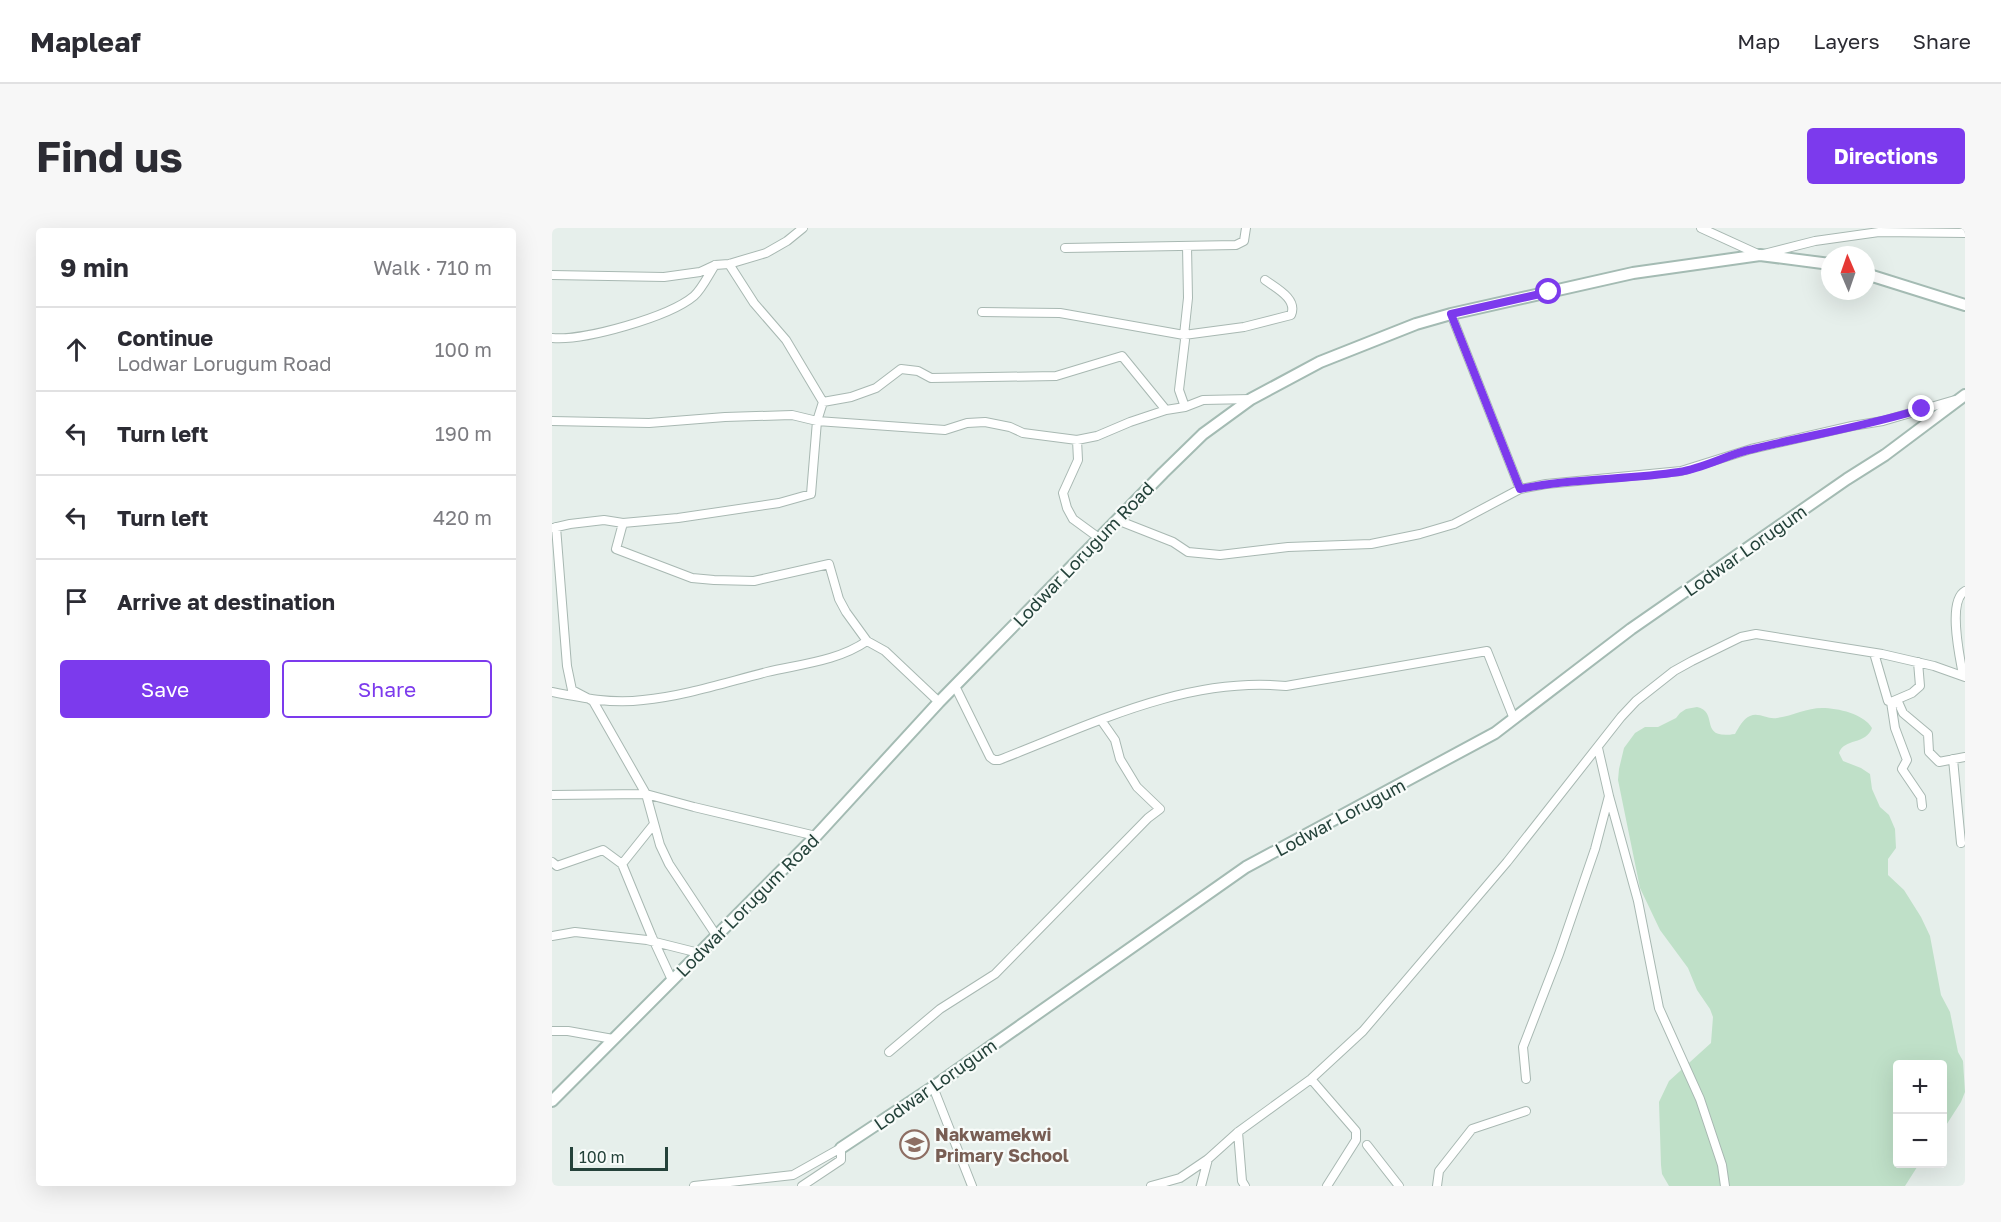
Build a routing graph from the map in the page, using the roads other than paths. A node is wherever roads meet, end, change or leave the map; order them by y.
1 (803, 228) edge
2 (1246, 228) edge
3 (1701, 228) edge
4 (1965, 233) edge
5 (1188, 246) junction
6 (1065, 248) dead end
7 (1760, 255) junction
8 (1821, 263) edge
9 (729, 264) junction
10 (715, 265) junction
11 (552, 275) edge
12 (1875, 277) edge
13 (1265, 280) dead end
14 (1965, 305) edge
15 (982, 312) dead end
16 (1451, 314) junction
17 (1184, 335) junction
18 (552, 338) edge
19 (1963, 397) edge
20 (1251, 399) junction
21 (823, 402) junction
22 (1185, 407) junction
23 (1166, 410) junction
24 (552, 421) edge
25 (817, 421) junction
26 (1077, 440) junction
27 (1520, 489) junction
28 (1117, 520) junction
29 (623, 523) junction
30 (554, 528) edge
31 (1099, 538) junction
32 (1965, 591) edge
33 (867, 641) junction
34 (1874, 653) junction
35 (1918, 662) junction
36 (1964, 676) edge
37 (955, 686) junction
38 (552, 692) edge
39 (593, 700) junction
40 (939, 702) junction
41 (1891, 702) junction
42 (1514, 719) junction
43 (1101, 720) junction
44 (1598, 748) junction
45 (1965, 757) edge
46 (1953, 759) junction
47 (646, 794) junction
48 (552, 795) edge
49 (1609, 796) junction
50 (1922, 806) dead end
51 (654, 824) junction
52 (816, 836) junction
53 (1961, 843) dead end
54 (552, 862) edge
55 (622, 864) junction
56 (716, 935) junction
57 (552, 936) edge
58 (654, 942) junction
59 (699, 953) junction
60 (672, 980) junction
61 (552, 1031) edge
62 (613, 1039) junction
63 (889, 1052) dead end
64 (1311, 1079) junction
65 (1526, 1079) dead end
66 (933, 1087) junction
67 (552, 1101) edge
68 (1526, 1112) dead end
69 (1238, 1132) junction
70 (1367, 1145) dead end
71 (841, 1148) junction
72 (1208, 1159) junction
73 (694, 1186) edge
74 (802, 1186) edge
75 (972, 1186) edge
76 (1151, 1186) edge
77 (1201, 1186) edge
78 (1245, 1186) edge
79 (1327, 1186) edge
80 (1398, 1186) edge
81 (1437, 1186) edge
82 (1725, 1186) edge

1 - 9 street
2 - 5 street
3 - 7 street
4 - 7 street
5 - 6 street
5 - 17 street
7 - 8 main road, Lodwar Lorugum Road
7 - 16 main road, Lodwar Lorugum Road
9 - 10 street
9 - 21 street
10 - 11 street
10 - 18 street
12 - 14 main road
13 - 17 street
15 - 17 street
16 - 20 main road, Lodwar Lorugum Road
16 - 27 street
17 - 22 street
19 - 27 street
19 - 42 main road, Lodwar Lorugum
20 - 22 street
20 - 28 main road, Lodwar Lorugum Road
21 - 23 street
21 - 25 street
22 - 23 street
23 - 26 street
24 - 25 street
25 - 26 street
25 - 29 street
26 - 31 street
27 - 28 street
28 - 31 main road, Lodwar Lorugum Road
29 - 30 street
29 - 33 street
30 - 39 street
31 - 37 main road, Lodwar Lorugum Road
32 - 36 street
33 - 39 street
33 - 40 street
34 - 35 street
34 - 41 street
34 - 44 street
35 - 36 street
35 - 41 street
37 - 40 main road, Lodwar Lorugum Road
37 - 43 street
38 - 39 street
39 - 47 street
40 - 52 main road, Lodwar Lorugum Road
41 - 46 street
41 - 50 street
42 - 43 street
42 - 66 main road, Lodwar Lorugum
43 - 63 street
44 - 49 street
44 - 64 street
45 - 46 street
46 - 53 street
47 - 48 street
47 - 51 street
47 - 52 street
49 - 65 street
49 - 82 street
51 - 55 street
51 - 56 street
52 - 56 main road, Lodwar Lorugum Road
54 - 55 street
55 - 58 street
56 - 59 main road, Lodwar Lorugum Road
57 - 58 street
58 - 59 street
58 - 60 street
59 - 60 main road, Lodwar Lorugum Road
60 - 62 main road, Lodwar Lorugum Road
61 - 62 street
62 - 67 main road, Lodwar Lorugum Road
64 - 69 street
64 - 79 street
66 - 71 main road, Lodwar Lorugum
66 - 75 street
68 - 81 street
69 - 72 street
69 - 78 street
70 - 80 street
71 - 73 street, Lodwar Lorugum
71 - 74 street
72 - 76 street
72 - 77 street

